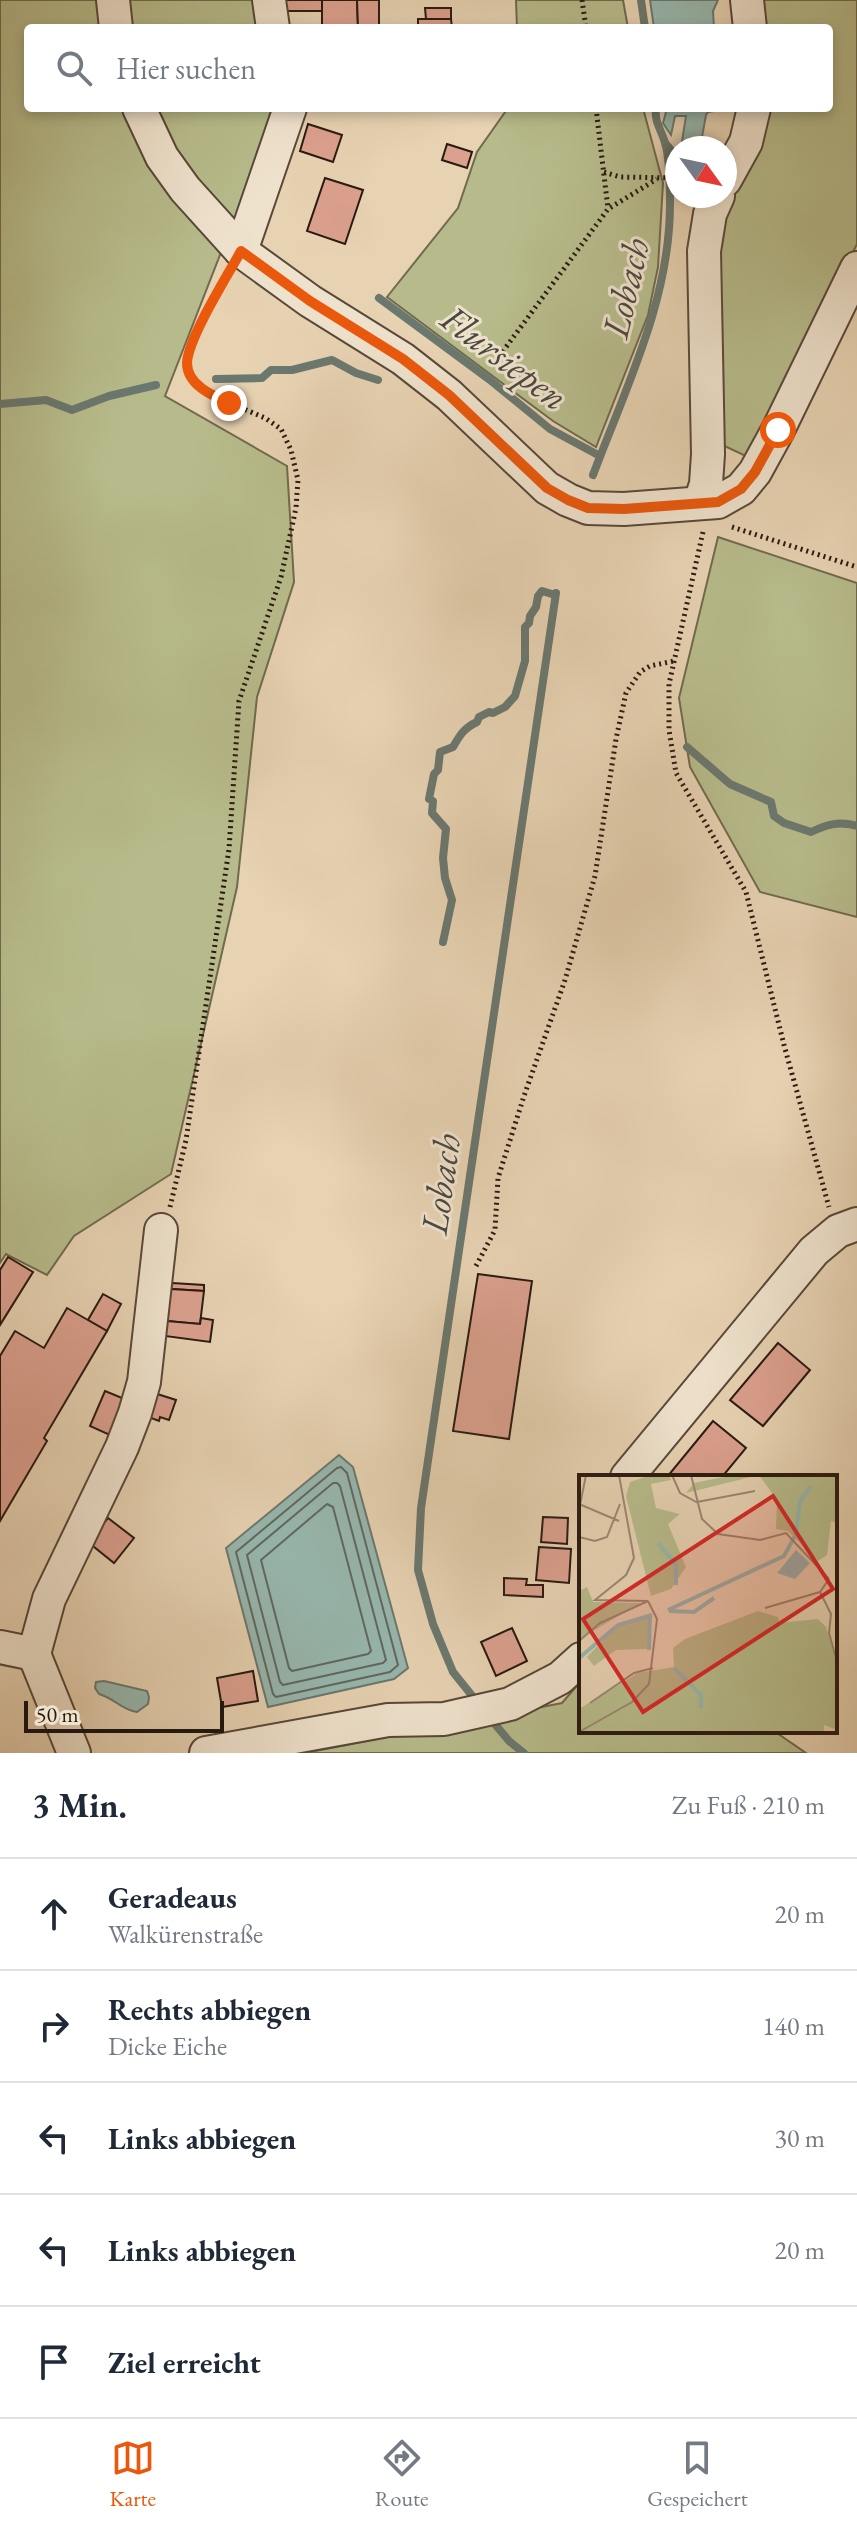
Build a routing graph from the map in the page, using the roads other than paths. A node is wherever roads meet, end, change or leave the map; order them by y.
1 (113, 0) edge
2 (269, 0) edge
3 (747, 0) edge
4 (116, 24) edge
5 (272, 24) edge
6 (750, 24) edge
7 (141, 112) edge
8 (289, 112) edge
9 (753, 112) edge
10 (737, 158) edge
11 (713, 208) edge
12 (241, 251) junction
13 (857, 268) edge
14 (700, 503) junction
15 (848, 1227) edge
16 (161, 1230) road end
17 (629, 1475) edge
18 (0, 1647) edge
19 (34, 1654) junction
20 (579, 1661) edge
21 (74, 1753) edge
22 (206, 1753) edge

1 - 4 street
2 - 5 street
3 - 6 street
7 - 12 street
8 - 12 street
9 - 10 street
11 - 14 street
12 - 14 street
13 - 14 street
15 - 17 street
16 - 19 street
18 - 19 street
19 - 21 street
20 - 22 street

